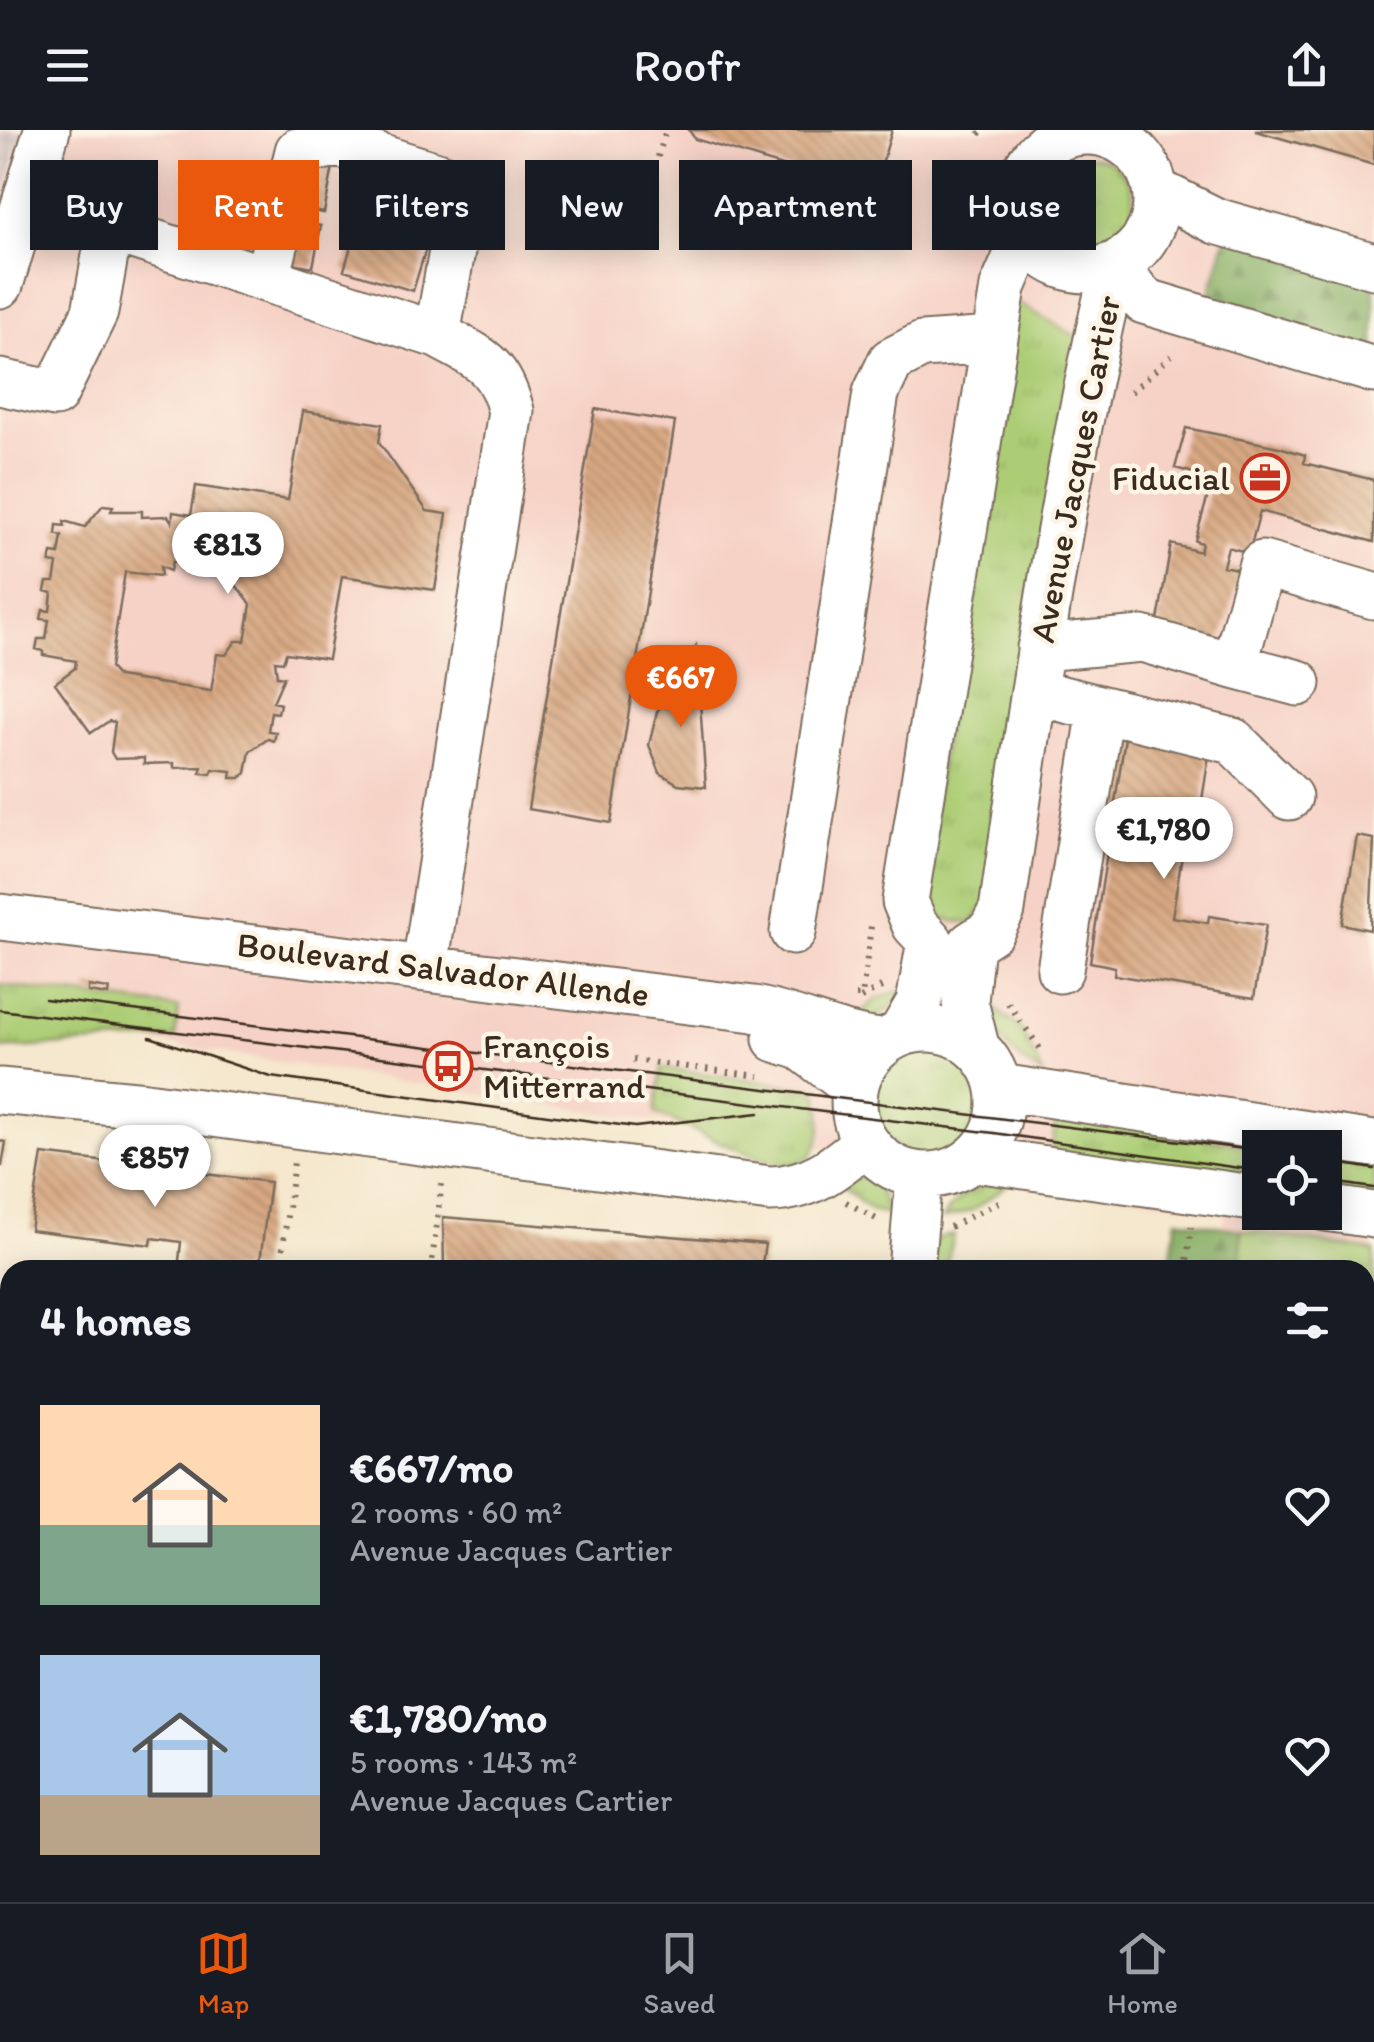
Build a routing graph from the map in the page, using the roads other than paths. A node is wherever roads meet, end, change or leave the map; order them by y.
1 (47, 130) edge
2 (1136, 140) edge
3 (1025, 149) edge
4 (1156, 192) junction
5 (26, 201) junction
6 (30, 202) edge
7 (158, 244) edge
8 (106, 250) edge
9 (1019, 250) edge
10 (1039, 250) edge
11 (1114, 265) junction
12 (1374, 266) edge
13 (267, 279) junction
14 (0, 284) edge
15 (437, 335) junction
16 (993, 340) junction
17 (1374, 370) edge
18 (0, 382) edge
19 (1374, 596) edge
20 (1040, 648) junction
21 (1234, 666) junction
22 (1298, 683) dead end
23 (1034, 692) junction
24 (1101, 709) junction
25 (1290, 797) dead end
26 (0, 917) edge
27 (793, 932) dead end
28 (951, 942) junction
29 (0, 947) edge
30 (424, 967) junction
31 (1060, 970) dead end
32 (892, 1037) junction
33 (976, 1046) junction
34 (854, 1087) junction
35 (1000, 1087) junction
36 (0, 1091) edge
37 (865, 1143) junction
38 (1374, 1144) edge
39 (975, 1158) junction
40 (919, 1176) junction
41 (1242, 1196) edge
42 (1342, 1210) edge
43 (1374, 1215) edge
44 (912, 1260) edge

1 - 5 street
2 - 3 street
2 - 4 street
4 - 11 street
4 - 12 street
5 - 6 street
5 - 14 street
7 - 13 street
8 - 18 street
9 - 16 street
10 - 11 street
11 - 17 street, Avenue Jacques Cartier
11 - 20 street, Avenue Jacques Cartier
13 - 15 street
13 - 15 street
15 - 30 street
16 - 27 street
16 - 28 street
19 - 21 street
20 - 21 street
20 - 23 street, Avenue Jacques Cartier
21 - 22 street
23 - 24 street
23 - 28 street, Avenue Jacques Cartier
24 - 25 street
24 - 31 street
26 - 30 street, Boulevard Salvador Allende
28 - 32 street, Avenue Jacques Cartier
28 - 33 street
29 - 34 street, Boulevard Salvador Allende
30 - 32 street, Boulevard Salvador Allende
32 - 33 street
32 - 34 street
33 - 35 street
34 - 37 street
35 - 38 street
35 - 39 street
36 - 37 street
37 - 40 street
39 - 40 street
39 - 41 street
40 - 44 street
42 - 43 street

